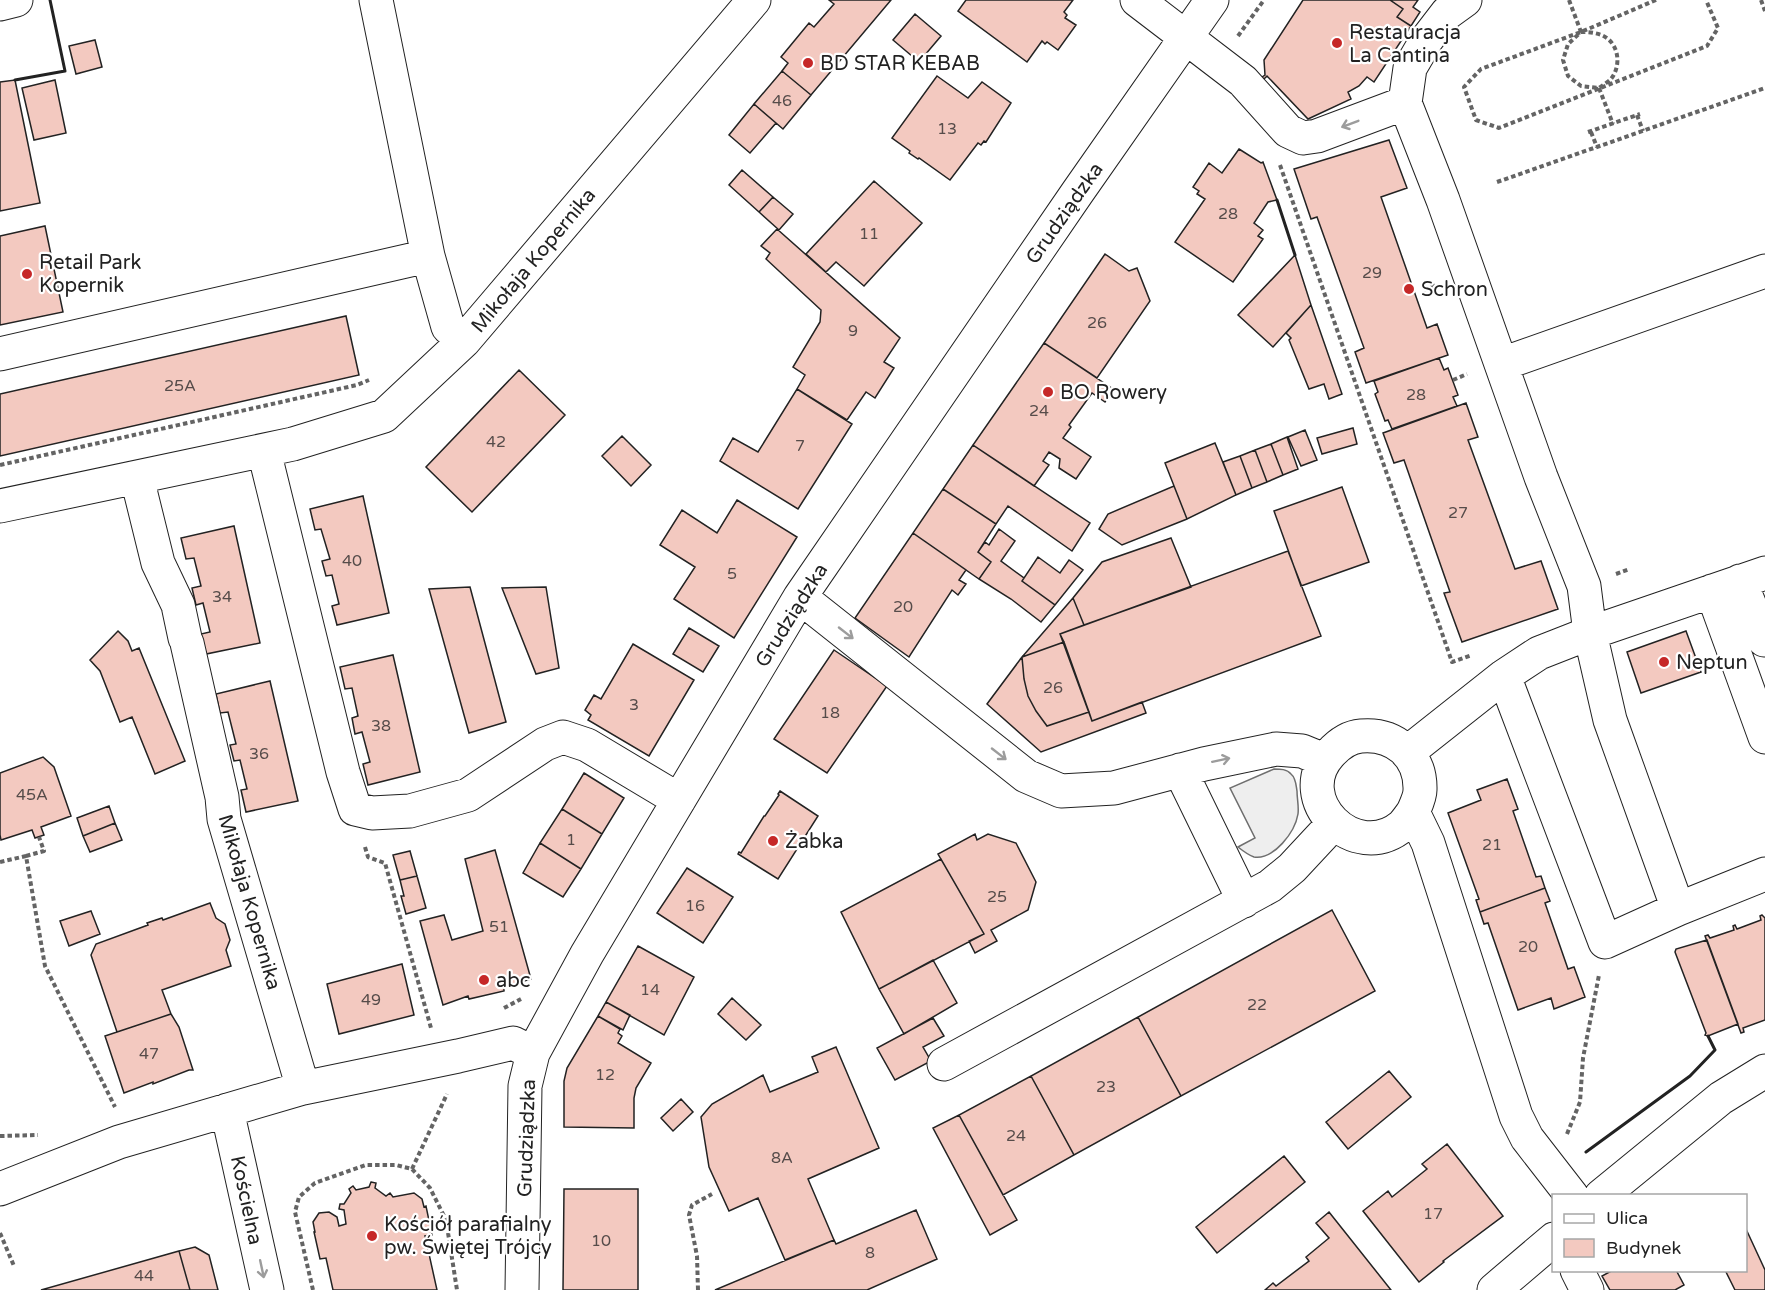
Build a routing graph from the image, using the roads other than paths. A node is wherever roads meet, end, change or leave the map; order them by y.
1 (16, 0) edge
2 (376, 0) edge
3 (754, 0) edge
4 (1137, 0) edge
5 (1212, 0) edge
6 (1465, 0) edge
7 (0, 4) edge
8 (1187, 37) junction
9 (1405, 103) junction
10 (428, 256) junction
11 (1765, 271) edge
12 (464, 341) junction
13 (0, 354) edge
14 (1502, 364) junction
15 (264, 451) junction
16 (136, 478) junction
17 (0, 506) edge
18 (1739, 582) edge
19 (800, 597) junction
20 (1590, 633) junction
21 (1765, 639) edge
22 (1504, 676) junction
23 (1765, 737) edge
24 (1408, 752) junction
25 (1324, 760) junction
26 (1180, 770) junction
27 (680, 800) junction
28 (1413, 812) junction
29 (1333, 824) junction
30 (1765, 874) edge
31 (1245, 901) junction
32 (1678, 909) junction
33 (533, 1053) junction
34 (944, 1064) dead end
35 (1765, 1071) edge
36 (303, 1088) junction
37 (227, 1110) junction
38 (1, 1185) edge
39 (1570, 1194) edge
40 (1603, 1194) edge
41 (1552, 1242) edge
42 (1578, 1272) edge
43 (267, 1290) edge
44 (522, 1290) edge
45 (1494, 1290) edge
46 (1587, 1290) edge

1 - 7 street
2 - 10 street
3 - 12 street, Mikołaja Kopernika
4 - 8 street
5 - 8 street, Grudziądzka
6 - 9 street
9 -> 8 street
8 - 19 street, Grudziądzka
9 - 14 street
10 - 12 street
10 - 13 street
11 - 14 street
12 - 15 street, Mikołaja Kopernika
14 - 20 street
15 - 16 street, Mikołaja Kopernika
15 - 27 street
16 - 17 street, Mikołaja Kopernika
16 - 36 street, Mikołaja Kopernika
18 - 20 street
18 - 21 street
18 - 23 street
19 -> 26 street
19 - 27 street, Grudziądzka
20 - 22 street
20 - 32 street
22 - 24 street
22 - 32 street
24 - 25 street
24 - 28 street
26 -> 25 street
25 - 29 street
26 - 31 street
27 - 33 street, Grudziądzka
28 - 29 street
28 - 39 street
29 - 31 street
30 - 32 street
31 - 34 street
33 - 36 street
33 - 44 street, Grudziądzka
35 - 40 street
36 - 37 street
37 - 38 street
37 -> 43 street, Kościelna
41 - 45 street
42 - 46 street

